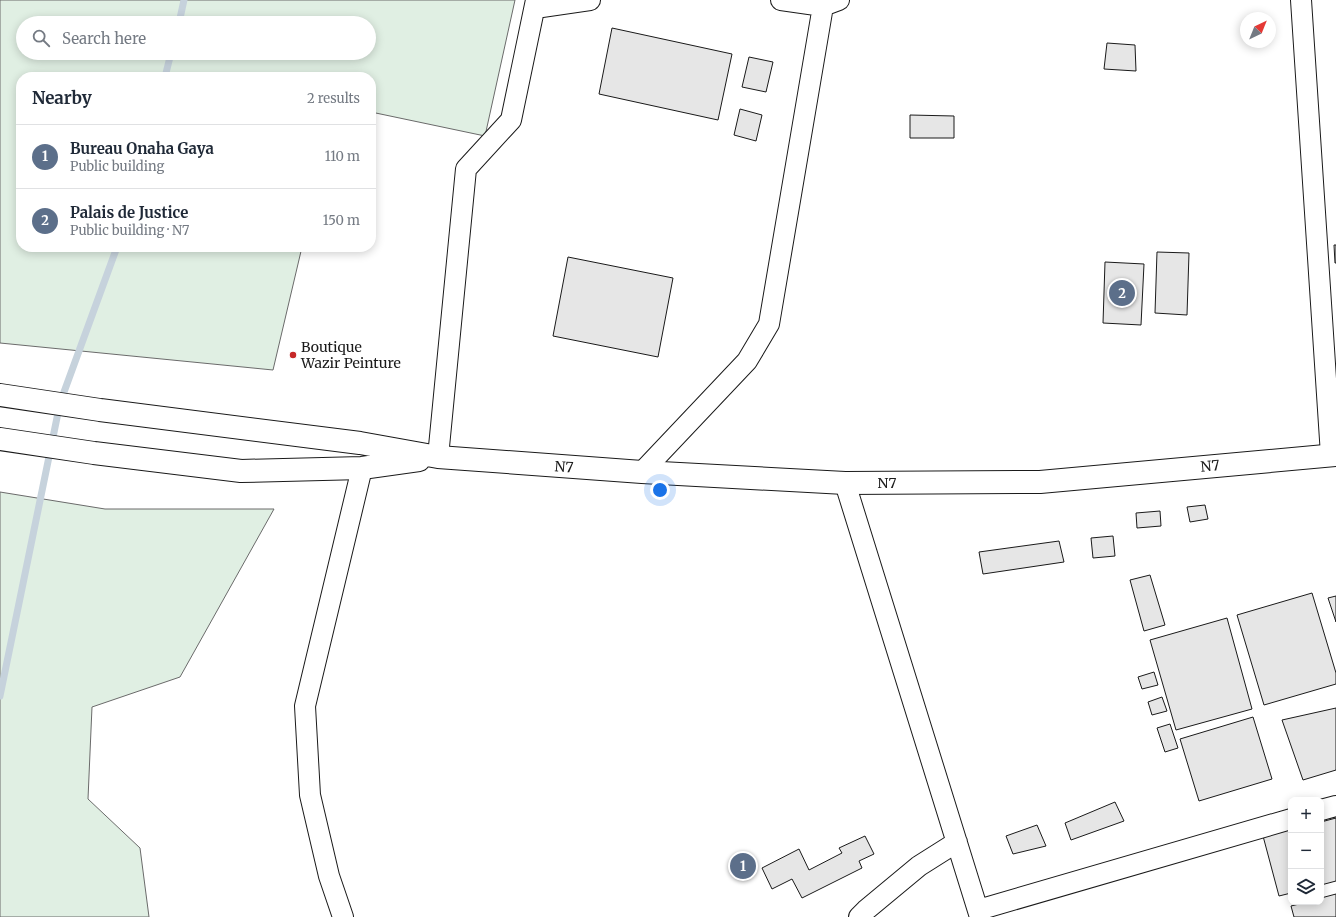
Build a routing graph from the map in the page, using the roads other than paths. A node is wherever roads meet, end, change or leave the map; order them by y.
1 (590, 0) edge
2 (781, 0) edge
3 (1301, 0) edge
4 (831, 3) edge
5 (536, 4) edge
6 (0, 394) edge
7 (9, 440) edge
8 (1334, 455) edge
9 (438, 457) junction
10 (362, 468) junction
11 (642, 472) junction
12 (846, 483) junction
13 (1336, 806) edge
14 (1324, 809) edge
15 (1288, 820) edge
16 (957, 842) junction
17 (979, 914) edge
18 (343, 917) edge
19 (859, 917) edge

1 - 5 street
2 - 4 street
3 - 8 street
4 - 11 street
5 - 9 street
6 - 9 main road
7 - 10 main road
8 - 12 main road, N7
9 - 10 main road
9 - 11 main road, N7
10 - 18 street
11 - 12 main road, N7
12 - 16 street
13 - 14 street
15 - 17 street
16 - 17 street
16 - 19 street

